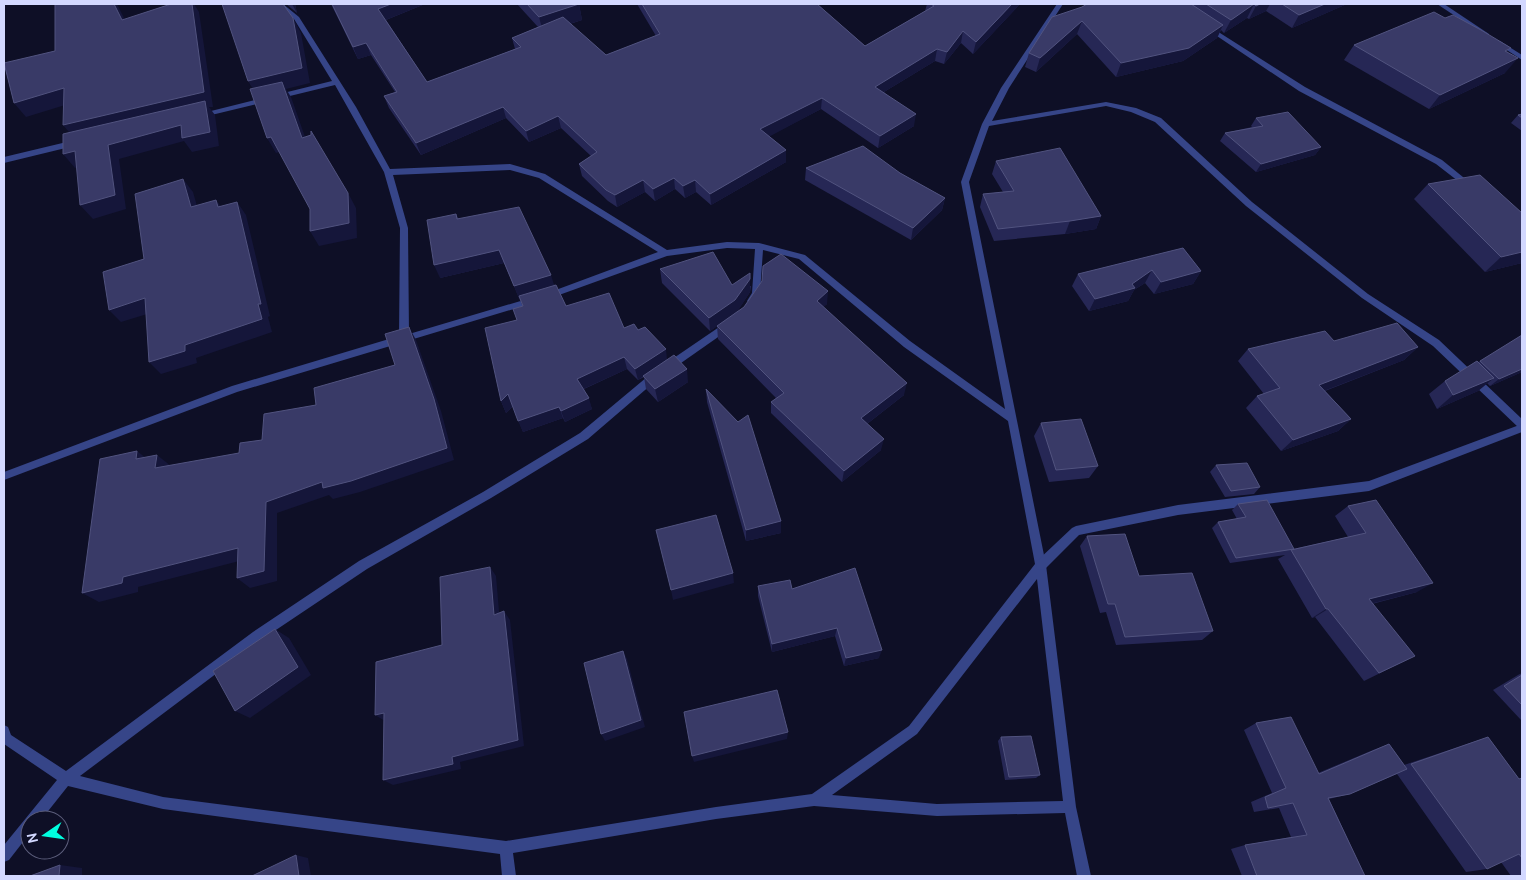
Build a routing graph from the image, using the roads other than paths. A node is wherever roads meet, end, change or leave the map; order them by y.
1 (279, 4) edge
2 (1060, 4) edge
3 (1440, 4) edge
4 (1196, 20) edge
5 (1522, 58) edge
6 (337, 82) junction
7 (193, 117) edge
8 (986, 124) junction
9 (88, 141) edge
10 (4, 160) edge
11 (388, 172) junction
12 (1477, 191) edge
13 (759, 246) junction
14 (666, 253) junction
15 (404, 338) junction
16 (1012, 419) junction
17 (1522, 427) edge
18 (4, 476) edge
19 (1041, 565) junction
20 (4, 731) edge
21 (66, 779) junction
22 (814, 800) junction
23 (1070, 807) junction
24 (41, 810) edge
25 (20, 835) edge
26 (506, 848) junction
27 (4, 855) edge
28 (508, 876) edge
29 (1084, 876) edge

1 - 6 street
2 - 8 street
3 - 5 street
4 - 12 street
6 - 7 street
6 - 11 street
8 - 16 street
8 - 17 street
9 - 10 street
11 - 14 street
11 - 15 street
13 - 14 street
13 - 16 street
13 - 21 street
14 - 15 street
15 - 18 street
16 - 19 street
17 - 19 street
19 - 22 street
19 - 23 street
20 - 21 street
21 - 24 street
21 - 26 street
22 - 23 street
22 - 26 street
23 - 29 street
25 - 27 street
26 - 28 street

